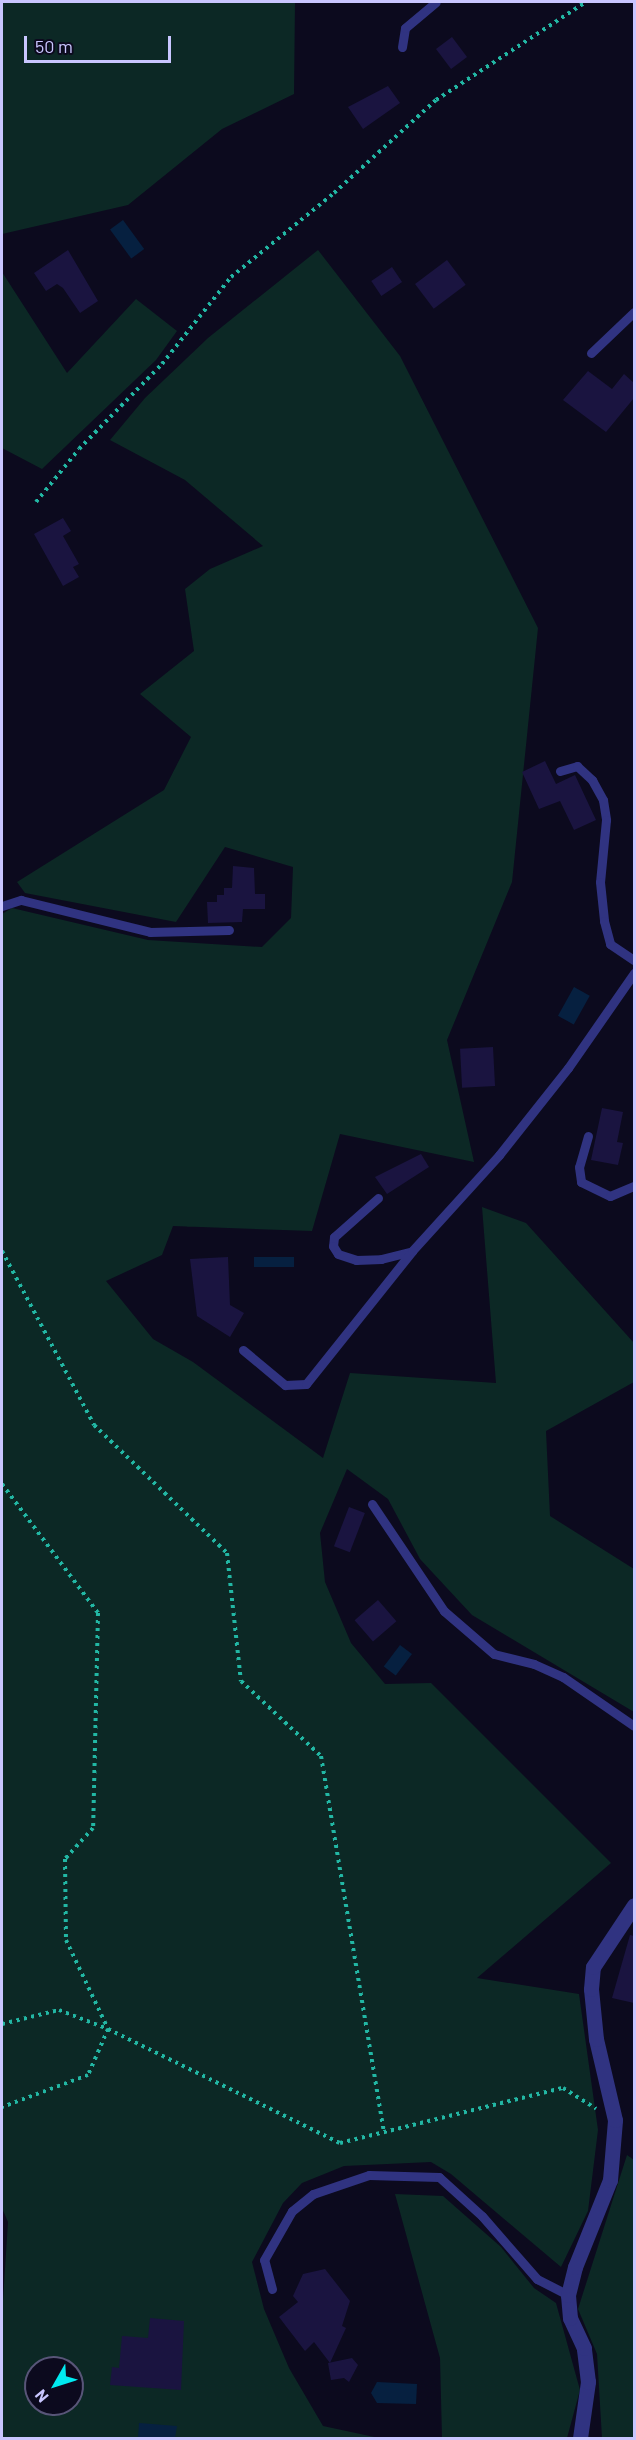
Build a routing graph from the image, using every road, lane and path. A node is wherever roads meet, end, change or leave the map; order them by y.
1 (436, 2) edge
2 (586, 2) edge
3 (402, 47) dead end
4 (634, 312) edge
5 (591, 353) dead end
6 (36, 502) dead end
7 (560, 771) dead end
8 (2, 906) edge
9 (229, 930) dead end
10 (634, 960) edge
11 (634, 973) edge
12 (588, 1136) dead end
13 (634, 1186) edge
14 (378, 1198) dead end
15 (2, 1251) edge
16 (412, 1251) junction
17 (243, 1350) dead end
18 (2, 1484) edge
19 (372, 1504) dead end
20 (634, 1726) edge
21 (634, 1905) edge
22 (2, 2024) edge
23 (108, 2029) junction
24 (2, 2107) edge
25 (615, 2120) junction
26 (384, 2132) junction
27 (272, 2289) dead end
28 (568, 2295) junction
29 (580, 2439) edge

1 - 3 lane
2 - 6 path
4 - 5 lane
7 - 10 lane
8 - 9 lane
11 - 16 lane
12 - 13 lane
14 - 16 lane
15 - 26 path
16 - 17 lane
18 - 23 path
19 - 20 lane
21 - 25 street
22 - 23 path
23 - 24 path
23 - 26 path
25 - 26 path
25 - 28 street
27 - 28 lane
28 - 29 street

